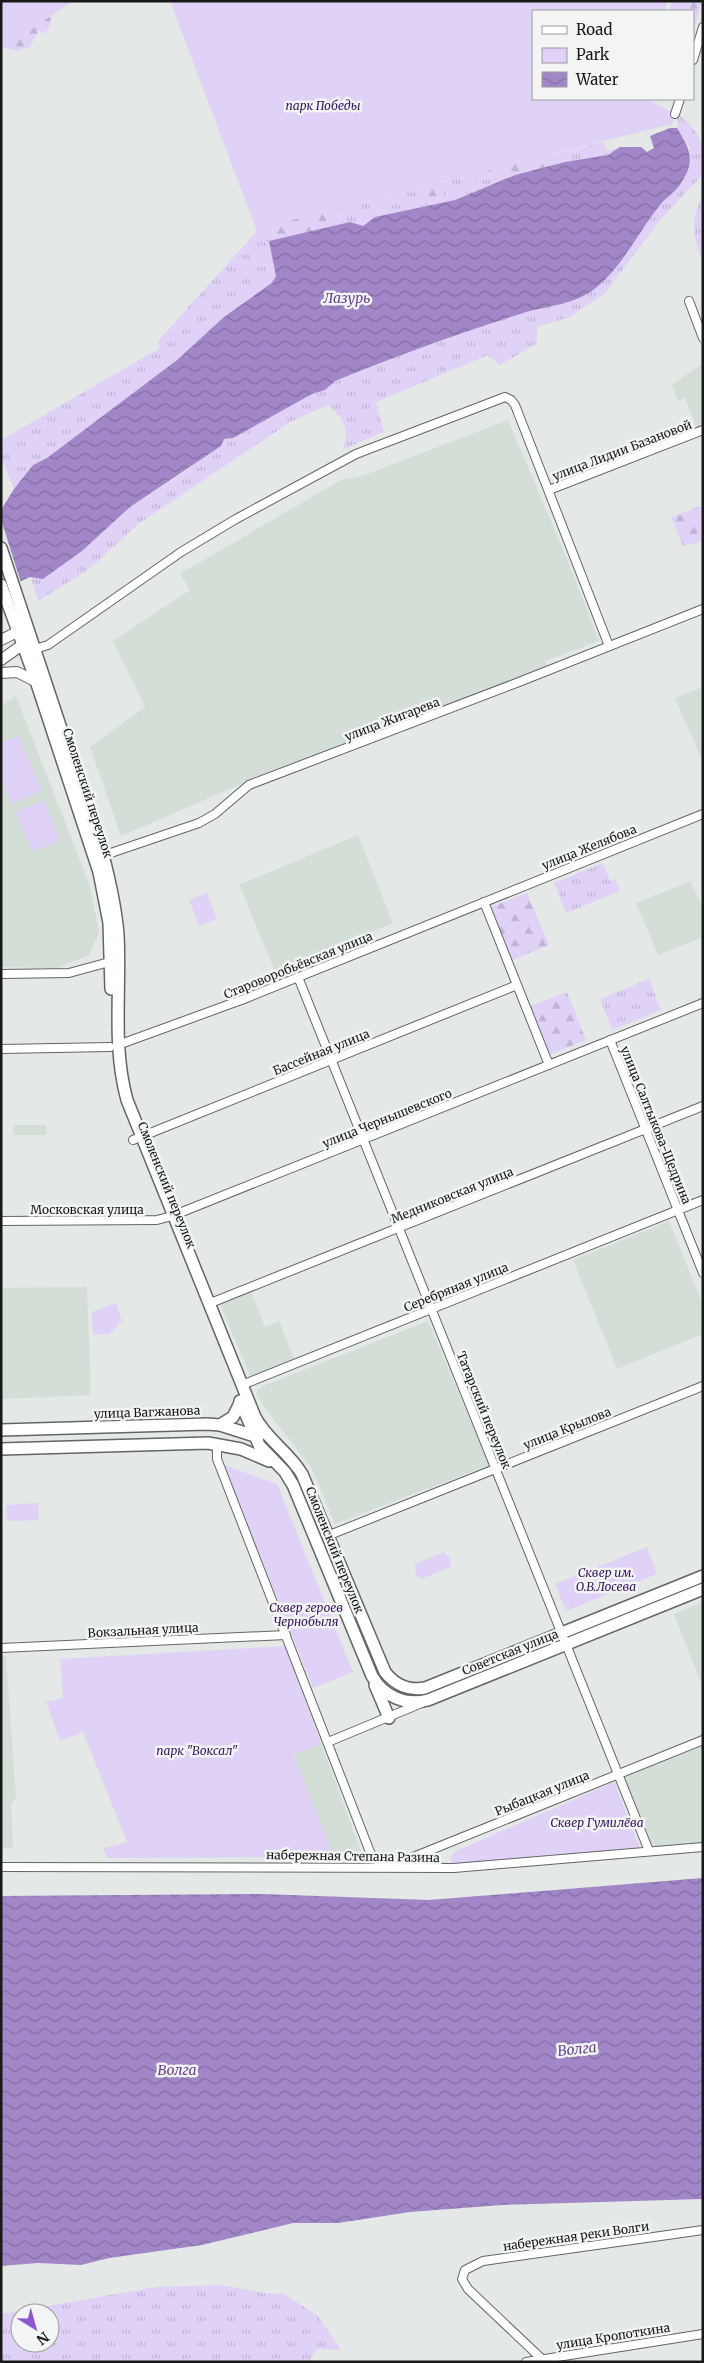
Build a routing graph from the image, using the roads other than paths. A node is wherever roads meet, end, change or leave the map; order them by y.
1 (703, 27) edge
2 (694, 57) edge
3 (680, 100) edge
4 (674, 114) dead end
5 (689, 301) dead end
6 (703, 338) edge
7 (703, 430) edge
8 (549, 490) junction
9 (1, 548) edge
10 (1, 585) edge
11 (16, 609) junction
12 (703, 609) edge
13 (23, 632) junction
14 (1, 640) edge
15 (22, 645) junction
16 (609, 646) junction
17 (35, 649) junction
18 (1, 660) edge
19 (1, 673) edge
20 (37, 682) junction
21 (703, 814) edge
22 (99, 857) junction
23 (484, 902) junction
24 (114, 960) junction
25 (1, 974) edge
26 (298, 977) junction
27 (517, 985) junction
28 (703, 1003) edge
29 (610, 1040) junction
30 (114, 1046) junction
31 (1, 1049) edge
32 (332, 1060) junction
33 (549, 1064) junction
34 (703, 1106) edge
35 (646, 1129) junction
36 (137, 1138) junction
37 (364, 1139) junction
38 (703, 1200) edge
39 (678, 1210) junction
40 (169, 1217) junction
41 (1, 1221) edge
42 (400, 1228) junction
43 (703, 1273) edge
44 (208, 1304) junction
45 (432, 1309) junction
46 (242, 1385) junction
47 (703, 1386) edge
48 (244, 1399) junction
49 (247, 1419) junction
50 (220, 1425) junction
51 (1, 1430) edge
52 (239, 1430) junction
53 (254, 1436) junction
54 (212, 1444) junction
55 (1, 1449) edge
56 (288, 1454) junction
57 (276, 1464) junction
58 (496, 1469) junction
59 (330, 1535) junction
60 (703, 1576) edge
61 (703, 1589) edge
62 (562, 1633) junction
63 (286, 1634) junction
64 (566, 1644) junction
65 (1, 1648) edge
66 (372, 1676) junction
67 (425, 1688) joint
68 (428, 1700) junction
69 (389, 1718) junction
70 (703, 1740) edge
71 (328, 1742) junction
72 (618, 1774) junction
73 (703, 1847) edge
74 (649, 1851) junction
75 (1, 1867) edge
76 (389, 1867) junction
77 (703, 2230) edge
78 (703, 2334) edge
79 (544, 2360) edge
80 (526, 2362) edge

1 - 2 street
3 - 4 street
5 - 6 street
7 - 8 street, улица Лидии Базановой
8 - 16 street
8 - 17 street
9 - 11 main road
10 - 11 main road
11 - 13 main road, Смоленский переулок
12 - 16 street, улица Жигарева
13 - 14 main road
13 - 15 main road, Смоленский переулок
13 - 17 main road, Смоленский переулок
15 - 17 main road
15 - 18 main road
15 - 20 main road, Смоленский переулок
16 - 22 street, улица Жигарева
17 - 22 main road, Смоленский переулок
19 - 20 main road
20 - 22 main road, Смоленский переулок
21 - 23 street, улица Желябова
22 - 24 main road, Смоленский переулок
23 - 26 street, Староворобьёвская улица
23 - 27 street
24 - 25 street
24 - 30 main road, Смоленский переулок
26 - 30 street, Староворобьёвская улица
26 - 32 street, Татарский переулок
27 - 32 street, Бассейная улица
27 - 33 street
28 - 29 street, улица Чернышевского
29 - 33 street, улица Чернышевского
29 - 35 street, улица Салтыкова-Щедрина
30 - 31 street, Староворобьёвская улица
30 - 36 main road, Смоленский переулок
32 - 36 street, Бассейная улица
32 - 37 street, Татарский переулок
33 - 37 street, улица Чернышевского
34 - 35 street, Медниковская улица
35 - 39 street, улица Салтыкова-Щедрина
35 - 42 street, Медниковская улица
36 - 40 main road, Смоленский переулок
37 - 40 street, улица Чернышевского
37 - 42 street, Татарский переулок
38 - 39 street, Серебряная улица
39 - 43 street, улица Салтыкова-Щедрина
39 - 45 street, Серебряная улица
40 - 41 street, Московская улица
40 - 44 main road, Смоленский переулок
40 - 48 main road, Смоленский переулок
42 - 44 street, Медниковская улица
42 - 45 street, Татарский переулок
44 - 46 main road, Смоленский переулок
45 - 46 street, Серебряная улица
45 - 58 street, Татарский переулок
46 - 48 main road, Смоленский переулок
47 - 58 street, улица Крылова
48 - 49 main road, Смоленский переулок
48 - 50 main road
48 - 56 main road, Смоленский переулок
49 - 52 main road
49 - 53 main road, Смоленский переулок
50 - 51 main road, улица Вагжанова
50 - 52 main road, улица Вагжанова
52 - 53 main road, улица Вагжанова
52 - 54 main road
53 - 56 main road, улица Вагжанова
53 - 57 main road, Смоленский переулок
54 - 55 main road
54 - 57 main road
54 - 63 street
56 - 59 main road, Смоленский переулок
57 - 66 main road, Смоленский переулок
58 - 59 street, улица Крылова
58 - 62 street, Татарский переулок
59 - 67 main road, Смоленский переулок
60 - 62 main road, Советская улица
61 - 64 main road, Советская улица
62 - 64 street, Татарский переулок
62 - 67 main road, Советская улица
63 - 65 street, Вокзальная улица
63 - 71 street
64 - 68 main road, Советская улица
64 - 72 street, Татарский переулок
66 - 68 main road, Смоленский переулок
66 - 69 main road
68 - 69 street, Советская улица
69 - 71 street, Советская улица
70 - 72 street, Рыбацкая улица
71 - 76 street
72 - 74 street, Татарский переулок
72 - 76 street, Рыбацкая улица
73 - 74 street, набережная Степана Разина
74 - 76 street, набережная Степана Разина
75 - 76 street, набережная Степана Разина
77 - 79 street, набережная реки Волги
78 - 79 street, улица Кропоткина
79 - 80 street, улица Кропоткина

